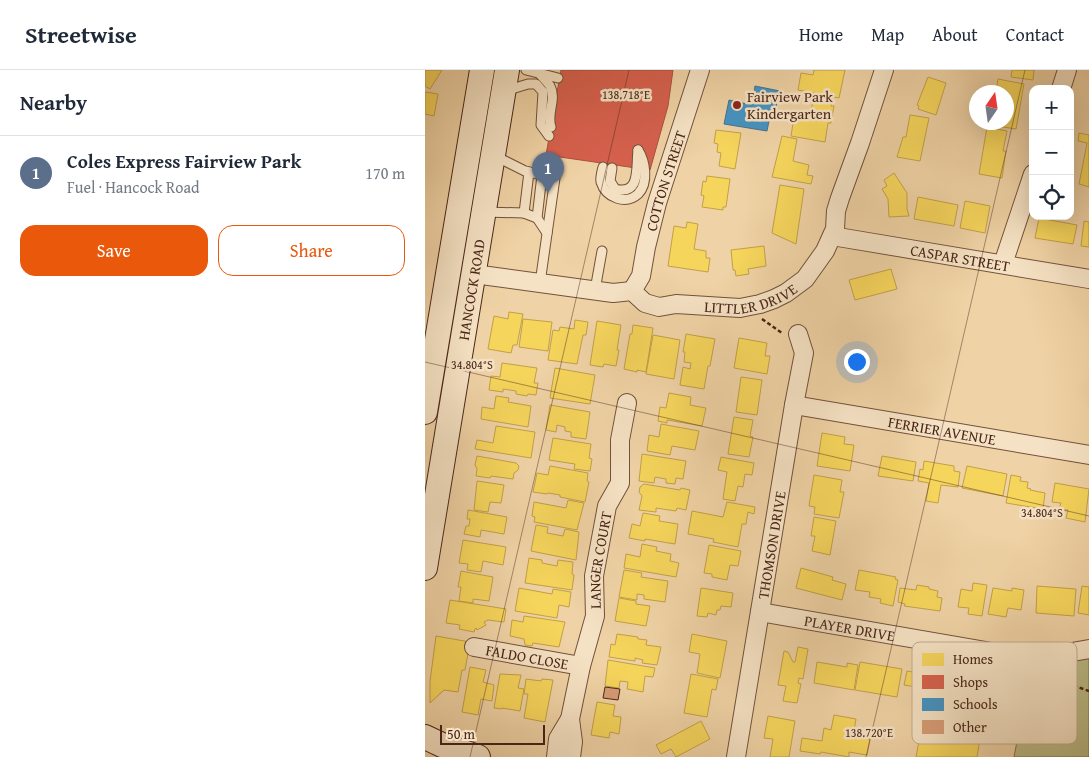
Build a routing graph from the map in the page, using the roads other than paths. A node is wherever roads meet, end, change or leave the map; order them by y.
1 (482, 70) edge
2 (700, 70) edge
3 (884, 70) edge
4 (1067, 70) edge
5 (540, 74) junction
6 (509, 75) edge
7 (558, 78) dead end
8 (1062, 85) edge
9 (493, 155) junction
10 (607, 167) joint
11 (529, 172) junction
12 (542, 175) junction
13 (1033, 175) edge
14 (484, 212) junction
15 (524, 214) junction
16 (537, 218) junction
17 (547, 233) junction
18 (455, 234) junction
19 (832, 236) junction
20 (602, 251) dead end
21 (1003, 264) junction
22 (473, 274) junction
23 (1089, 279) edge
24 (540, 283) junction
25 (595, 290) junction
26 (632, 291) junction
27 (440, 321) junction
28 (799, 338) road end
29 (627, 403) dead end
30 (794, 405) junction
31 (425, 412) edge
32 (1089, 455) edge
33 (425, 568) edge
34 (760, 612) junction
35 (934, 642) edge
36 (474, 647) dead end
37 (581, 666) junction
38 (570, 719) junction
39 (425, 737) edge
40 (479, 757) edge
41 (556, 757) edge
42 (571, 757) edge
43 (736, 757) edge

1 - 18 main road, HANCOCK ROAD
2 - 26 street, COTTON STREET
3 - 19 street, LITTLER DRIVE
4 - 8 street
5 - 6 lane
5 - 6 lane
5 - 7 lane
6 - 9 main road, HANCOCK ROAD
9 - 11 lane
9 - 14 main road, HANCOCK ROAD
10 - 10 lane
11 - 12 lane
11 - 15 lane
12 - 16 lane
12 - 17 lane
13 - 21 street
14 - 15 lane
14 - 22 main road, HANCOCK ROAD
15 - 16 lane
16 - 17 lane
17 - 24 lane
18 - 22 main road
18 - 27 main road, HANCOCK ROAD
19 - 21 street, CASPAR STREET
19 - 26 street, LITTLER DRIVE
20 - 25 lane
21 - 23 street, CASPAR STREET
22 - 24 street
22 - 27 main road
22 - 33 main road, HANCOCK ROAD
24 - 25 street
25 - 26 street
27 - 31 main road, HANCOCK ROAD
28 - 30 street, THOMSON DRIVE
29 - 37 street, LANGER COURT
30 - 32 street, FERRIER AVENUE
30 - 34 street, THOMSON DRIVE
34 - 35 street, PLAYER DRIVE
34 - 43 street, THOMSON DRIVE
36 - 37 street, FALDO CLOSE
37 - 38 street, LANGER COURT
38 - 41 street, LANGER COURT
38 - 42 street, LANGER COURT
39 - 40 main road

